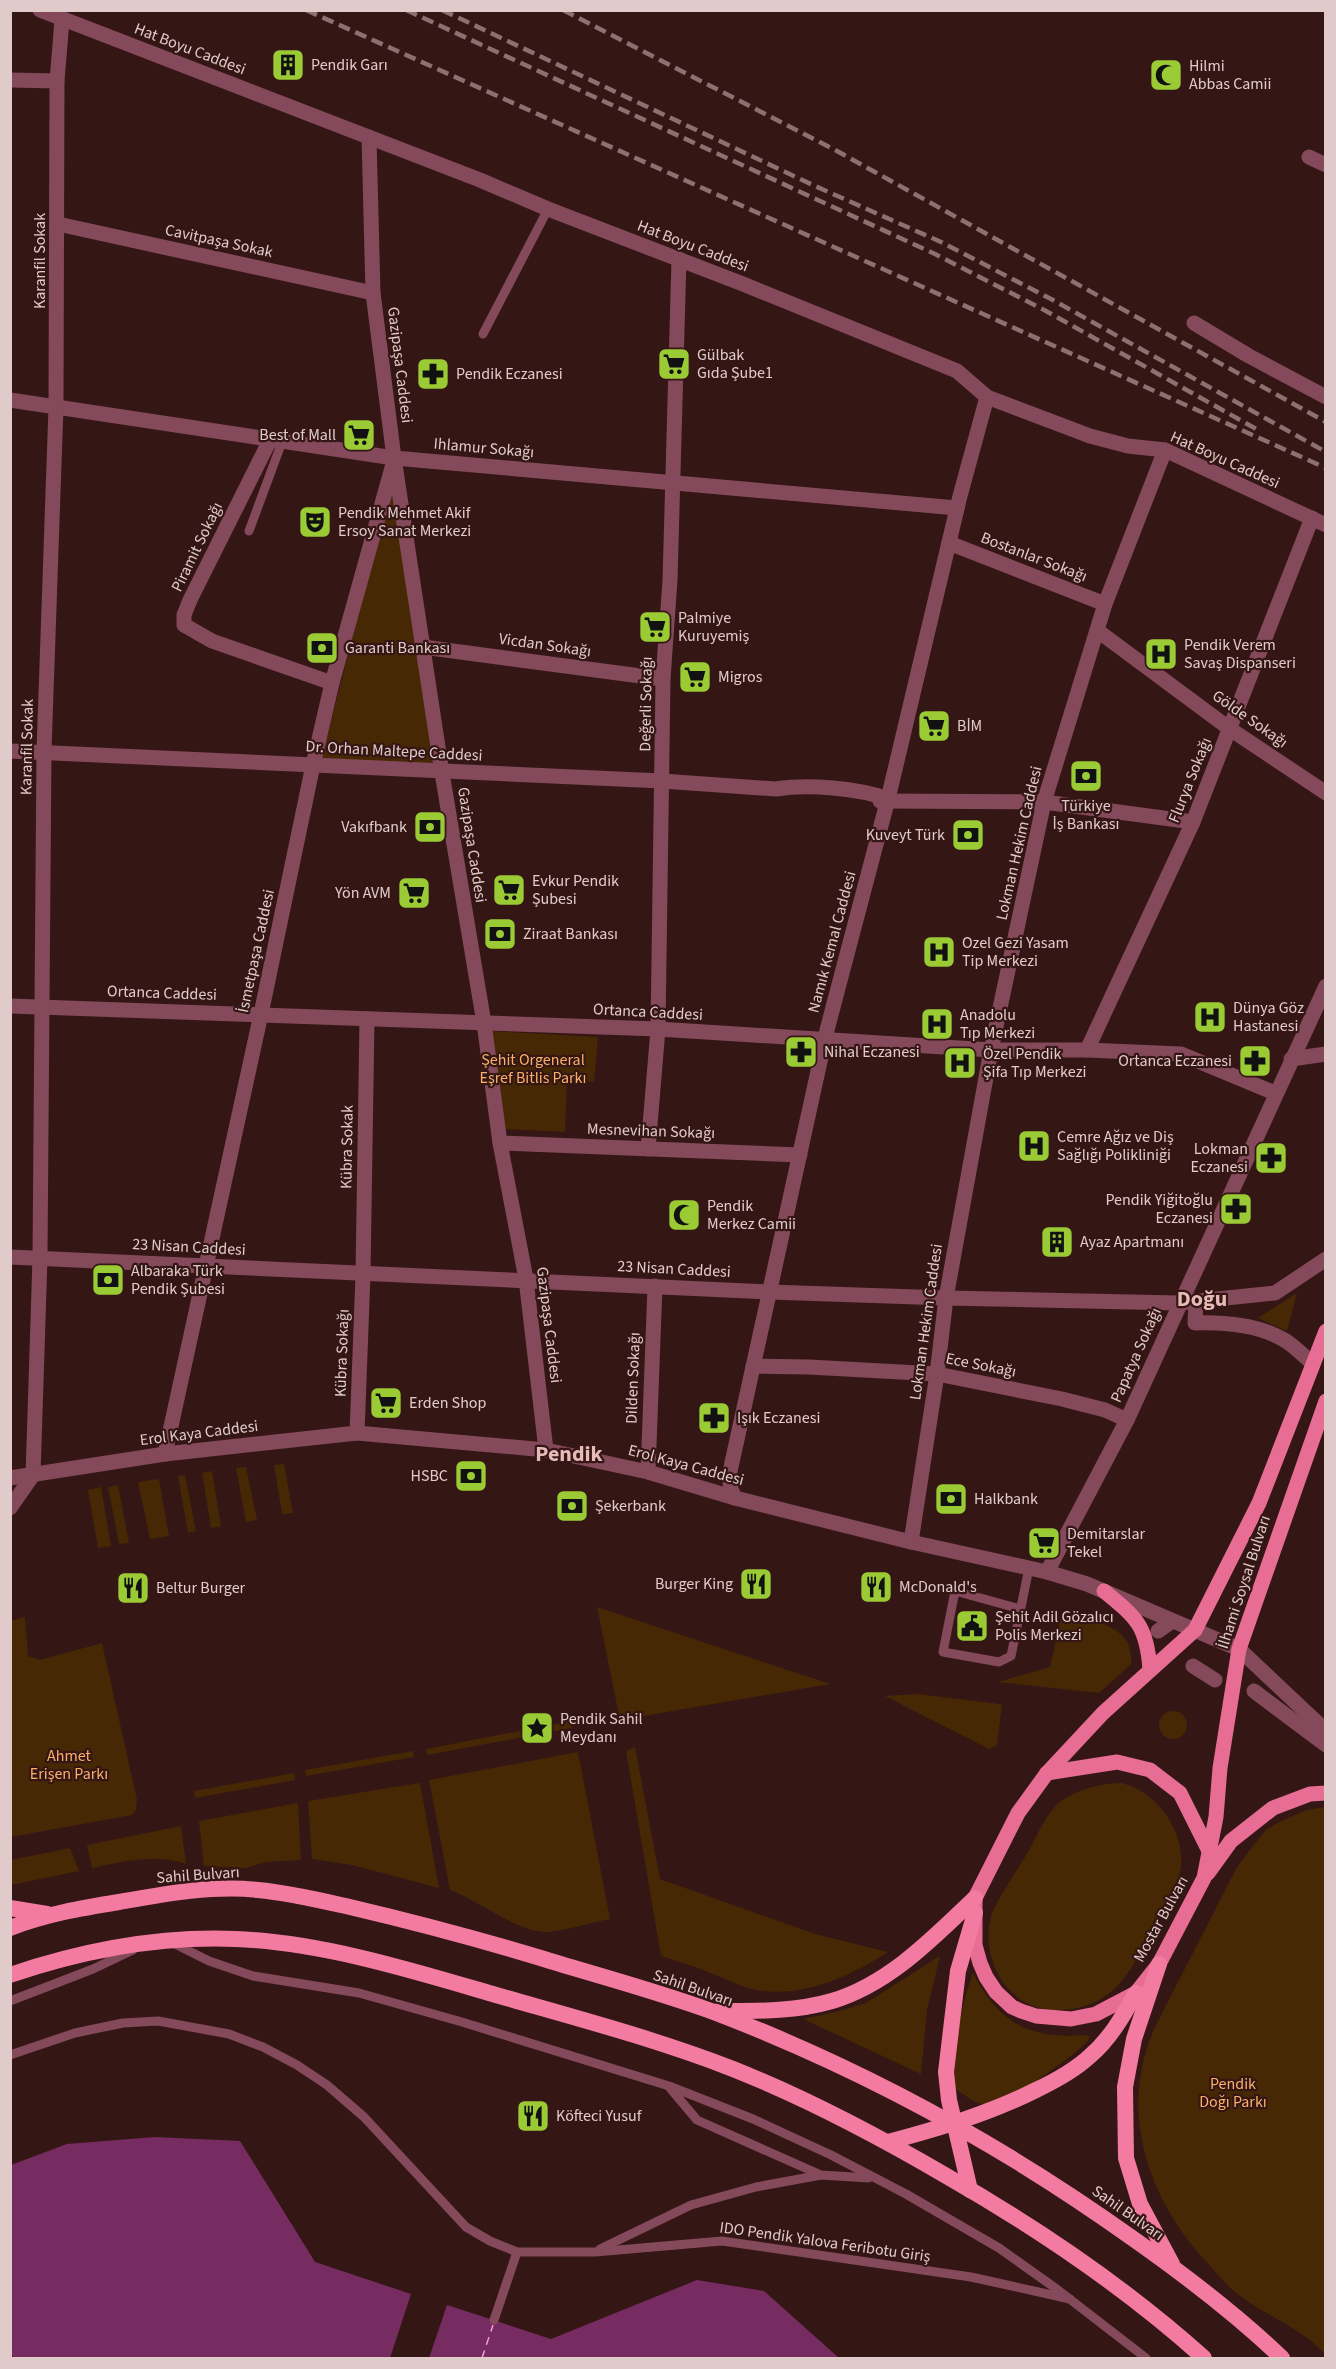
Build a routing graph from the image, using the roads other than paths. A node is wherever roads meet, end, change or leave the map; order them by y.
1 (40, 10) edge
2 (62, 20) junction
3 (10, 80) edge
4 (57, 81) junction
5 (369, 137) junction
6 (1309, 157) dead end
7 (1326, 165) edge
8 (548, 209) junction
9 (58, 224) junction
10 (679, 259) junction
11 (373, 293) junction
12 (1194, 323) dead end
13 (483, 334) dead end
14 (987, 397) junction
15 (1326, 397) edge
16 (10, 400) edge
17 (56, 407) junction
18 (276, 441) junction
19 (1165, 450) junction
20 (394, 458) junction
21 (674, 484) junction
22 (957, 508) junction
23 (1311, 518) junction
24 (1326, 525) edge
25 (249, 531) dead end
26 (949, 543) junction
27 (1105, 604) junction
28 (1098, 631) junction
29 (423, 647) junction
30 (663, 679) junction
31 (332, 683) junction
32 (1230, 729) junction
33 (10, 751) edge
34 (44, 751) junction
35 (313, 765) junction
36 (442, 772) junction
37 (662, 782) junction
38 (1326, 793) edge
39 (888, 800) junction
40 (1044, 802) junction
41 (1193, 822) junction
42 (1326, 986) edge
43 (10, 1006) edge
44 (42, 1007) junction
45 (261, 1014) junction
46 (367, 1019) junction
47 (484, 1023) junction
48 (658, 1029) junction
49 (825, 1039) junction
50 (991, 1050) junction
51 (1087, 1050) junction
52 (1326, 1054) edge
53 (1291, 1059) junction
54 (1275, 1094) junction
55 (500, 1143) junction
56 (648, 1149) junction
57 (800, 1155) junction
58 (10, 1257) edge
59 (40, 1258) junction
60 (1326, 1259) edge
61 (206, 1265) junction
62 (363, 1275) junction
63 (526, 1279) junction
64 (655, 1286) junction
65 (770, 1292) junction
66 (1196, 1301) junction
67 (1179, 1303) junction
68 (950, 1308) junction
69 (1326, 1331) edge
70 (1311, 1362) dead end
71 (753, 1366) junction
72 (937, 1374) junction
73 (1325, 1403) edge
74 (1127, 1420) junction
75 (357, 1432) junction
76 (546, 1450) junction
77 (165, 1454) junction
78 (648, 1472) junction
79 (33, 1475) junction
80 (10, 1478) edge
81 (735, 1498) junction
82 (10, 1508) edge
83 (911, 1542) junction
84 (1029, 1568) junction
85 (1047, 1572) junction
86 (1104, 1591) junction
87 (1020, 1609) junction
88 (1195, 1630) junction
89 (1239, 1649) junction
90 (1193, 1666) dead end
91 (1150, 1670) junction
92 (1215, 1680) dead end
93 (1254, 1691) dead end
94 (1326, 1731) edge
95 (1326, 1745) edge
96 (1047, 1773) junction
97 (1326, 1793) edge
98 (1209, 1851) junction
99 (1204, 1878) junction
100 (975, 1905) junction
101 (10, 1908) edge
102 (50, 1915) junction
103 (10, 1928) edge
104 (168, 1941) junction
105 (147, 1943) junction
106 (1159, 1964) junction
107 (10, 1975) edge
108 (1136, 1993) junction
109 (10, 2001) edge
110 (710, 2011) junction
111 (10, 2055) edge
112 (669, 2086) junction
113 (956, 2124) junction
114 (888, 2142) junction
115 (821, 2175) junction
116 (875, 2178) junction
117 (970, 2190) junction
118 (517, 2252) junction
119 (595, 2252) junction
120 (1173, 2267) junction
121 (1070, 2299) junction
122 (494, 2320) dead end
123 (1146, 2358) edge
124 (1204, 2358) edge
125 (1282, 2358) edge

1 - 2 street, Hat Boyu Caddesi
2 - 4 street, Karanfil Sokak
2 - 5 street, Hat Boyu Caddesi
3 - 4 street
4 - 9 street, Karanfil Sokak
5 - 8 street, Hat Boyu Caddesi
5 - 11 street, Gazipaşa Caddesi
6 - 7 street
8 - 10 street, Hat Boyu Caddesi
8 - 13 lane
9 - 11 street, Cavitpaşa Sokak
9 - 17 street, Karanfil Sokak
10 - 14 street, Hat Boyu Caddesi
10 - 21 street, Değerli Sokağı
11 - 20 street, Gazipaşa Caddesi
12 - 15 street
14 - 19 street, Hat Boyu Caddesi
14 - 22 street, Namık Kemal Caddesi
16 - 17 street, Ihlamur Sokağı
17 - 18 street, Ihlamur Sokağı
17 - 34 street, Karanfil Sokak
18 - 20 street, Ihlamur Sokağı
18 - 25 lane
18 - 31 street, Piramit Sokağı
19 - 23 street, Hat Boyu Caddesi
19 - 27 street, Lokman Hekim Caddesi
20 - 21 street, Ihlamur Sokağı
20 - 29 street, Gazipaşa Caddesi
20 - 31 street, İsmetpaşa Caddesi
21 - 22 street, Ihlamur Sokağı
21 - 30 street, Değerli Sokağı
22 - 26 street, Namık Kemal Caddesi
23 - 24 street, Hat Boyu Caddesi
23 - 32 street, Flurya Sokağı
26 - 27 street, Bostanlar Sokağı
26 - 39 street, Namık Kemal Caddesi
27 - 28 street, Lokman Hekim Caddesi
28 - 32 street, Gölde Sokağı
28 - 40 street, Lokman Hekim Caddesi
29 - 30 street, Vicdan Sokağı
29 - 36 street, Gazipaşa Caddesi
30 - 37 street, Değerli Sokağı
31 - 35 street, İsmetpaşa Caddesi
32 - 38 street, Gölde Sokağı
32 - 41 street, Flurya Sokağı
33 - 34 street, Dr. Orhan Maltepe Caddesi
34 - 35 street, Dr. Orhan Maltepe Caddesi
34 - 44 street, Karanfil Sokak
35 - 36 street, Dr. Orhan Maltepe Caddesi
35 - 45 street, İsmetpaşa Caddesi
36 - 37 street, Dr. Orhan Maltepe Caddesi
36 - 47 street, Gazipaşa Caddesi
37 - 39 street, Dr. Orhan Maltepe Caddesi
37 - 48 street, Değerli Sokağı
39 - 40 street, Dr. Orhan Maltepe Caddesi
39 - 49 street, Namık Kemal Caddesi
40 - 41 street, Dr. Orhan Maltepe Caddesi
40 - 50 street, Lokman Hekim Caddesi
41 - 51 street, Flurya Sokağı
42 - 53 street, Papatya Sokağı
43 - 44 street, Ortanca Caddesi
44 - 45 street, Ortanca Caddesi
44 - 59 street, Karanfil Sokak
45 - 46 street, Ortanca Caddesi
45 - 61 street, İsmetpaşa Caddesi
46 - 47 street, Ortanca Caddesi
46 - 62 street, Kübra Sokak
47 - 48 street, Ortanca Caddesi
47 - 55 street, Gazipaşa Caddesi
48 - 49 street, Ortanca Caddesi
48 - 56 street, Değerli Sokağı
49 - 50 street, Ortanca Caddesi
49 - 57 street, Namık Kemal Caddesi
50 - 51 street, Ortanca Caddesi
50 - 68 street, Lokman Hekim Caddesi
51 - 54 street, Ortanca Caddesi
52 - 53 street
53 - 54 street, Papatya Sokağı
54 - 67 street, Papatya Sokağı
55 - 56 street, Mesnevihan Sokağı
55 - 63 street, Gazipaşa Caddesi
56 - 57 street, Mesnevihan Sokağı
57 - 65 street, Namık Kemal Caddesi
58 - 59 street, 23 Nisan Caddesi
59 - 61 street, 23 Nisan Caddesi
59 - 79 street, Karanfil Sokak
60 - 66 street, 23 Nisan Caddesi
61 - 62 street, 23 Nisan Caddesi
61 - 77 street, İsmetpaşa Caddesi
62 - 63 street, 23 Nisan Caddesi
62 - 75 street, Kübra Sokağı
63 - 64 street, 23 Nisan Caddesi
63 - 76 street, Gazipaşa Caddesi
64 - 65 street, 23 Nisan Caddesi
64 - 78 street, Dilden Sokağı
65 - 68 street, 23 Nisan Caddesi
65 - 71 street, Namık Kemal Caddesi
66 - 67 street, 23 Nisan Caddesi
66 - 70 street
67 - 68 street, 23 Nisan Caddesi
67 - 74 street, Papatya Sokağı
68 - 72 street, Lokman Hekim Caddesi
69 - 88 main road, İlhami Soysal Bulvarı
71 - 72 street, Ece Sokağı
71 - 81 street, Namık Kemal Caddesi
72 - 74 street, Ece Sokağı
72 - 83 street, Lokman Hekim Caddesi
73 - 89 main road, İlhami Soysal Bulvarı
74 - 85 street, Papatya Sokağı
75 - 76 street, Erol Kaya Caddesi
75 - 77 street, Erol Kaya Caddesi
76 - 78 street, Erol Kaya Caddesi
77 - 79 street, Erol Kaya Caddesi
78 - 81 street, Erol Kaya Caddesi
79 - 80 street, Erol Kaya Caddesi
79 - 82 street
81 - 83 street, Erol Kaya Caddesi
83 - 84 street, Erol Kaya Caddesi
84 - 85 street, Erol Kaya Caddesi
84 - 87 lane
85 - 86 street, Erol Kaya Caddesi
86 - 88 street, Erol Kaya Caddesi
86 - 91 main road
87 - 87 lane
88 - 89 street, Erol Kaya Caddesi
88 - 91 main road, İlhami Soysal Bulvarı
89 - 94 street
89 - 98 main road, İlhami Soysal Bulvarı
90 - 92 street
91 - 96 main road, İlhami Soysal Bulvarı
93 - 95 street
96 - 98 main road
96 - 100 main road, Mostar Bulvarı
97 - 99 main road
98 - 99 main road, Mostar Bulvarı
99 - 106 main road, Mostar Bulvarı
100 - 108 main road, Mostar Bulvarı
100 - 110 highway
100 - 113 highway
101 - 102 highway
102 - 103 highway, Sahil Bulvarı
102 - 110 highway, Sahil Bulvarı
104 - 105 highway
104 - 112 lane
104 - 114 highway
105 - 107 highway
105 - 109 lane
106 - 108 main road, Mostar Bulvarı
106 - 120 highway
108 - 113 highway
110 - 113 highway, Sahil Bulvarı
111 - 118 lane, IDO Pendik Yalova Feribotu Giriş
112 - 115 lane
112 - 116 lane
113 - 114 highway
113 - 117 highway
113 - 120 highway, Sahil Bulvarı
114 - 117 highway
115 - 116 lane
115 - 119 lane
116 - 121 lane
117 - 124 highway
118 - 119 lane, IDO Pendik Yalova Feribotu Giriş
118 - 122 lane
119 - 121 lane, IDO Pendik Yalova Feribotu Giriş
120 - 125 highway, Sahil Bulvarı
121 - 123 lane

